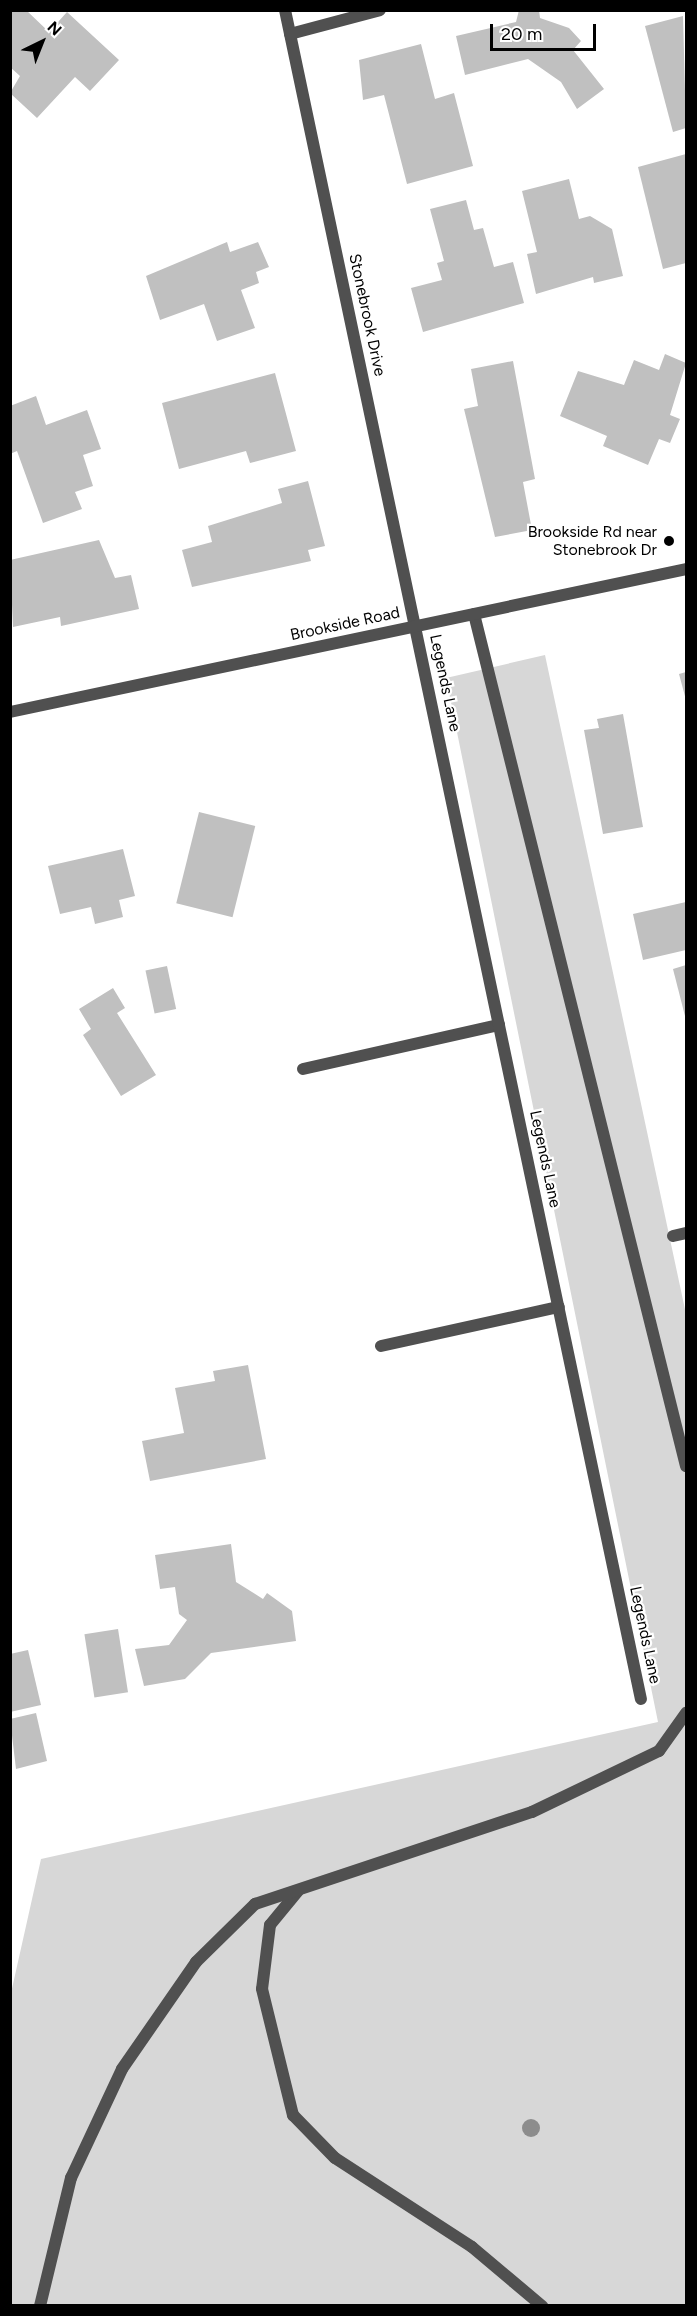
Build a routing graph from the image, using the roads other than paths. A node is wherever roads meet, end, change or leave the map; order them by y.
1 (285, 10) edge
2 (380, 10) edge
3 (290, 34) junction
4 (687, 569) edge
5 (474, 614) junction
6 (416, 626) junction
7 (10, 712) edge
8 (499, 1025) junction
9 (303, 1069) dead end
10 (687, 1233) edge
11 (673, 1236) dead end
12 (559, 1307) junction
13 (381, 1346) dead end
14 (687, 1466) edge
15 (641, 1699) dead end
16 (687, 1713) edge
17 (299, 1890) junction
18 (40, 2306) edge
19 (542, 2306) edge

1 - 3 street, Stonebrook Drive
2 - 3 street
3 - 6 street, Stonebrook Drive
4 - 5 street, Brookside Road
5 - 6 street, Brookside Road
5 - 14 street
6 - 7 street, Brookside Road
6 - 8 street, Legends Lane
8 - 9 street
8 - 12 street, Legends Lane
10 - 11 street
12 - 13 street
12 - 15 street, Legends Lane
16 - 17 street
17 - 18 street
17 - 19 street

